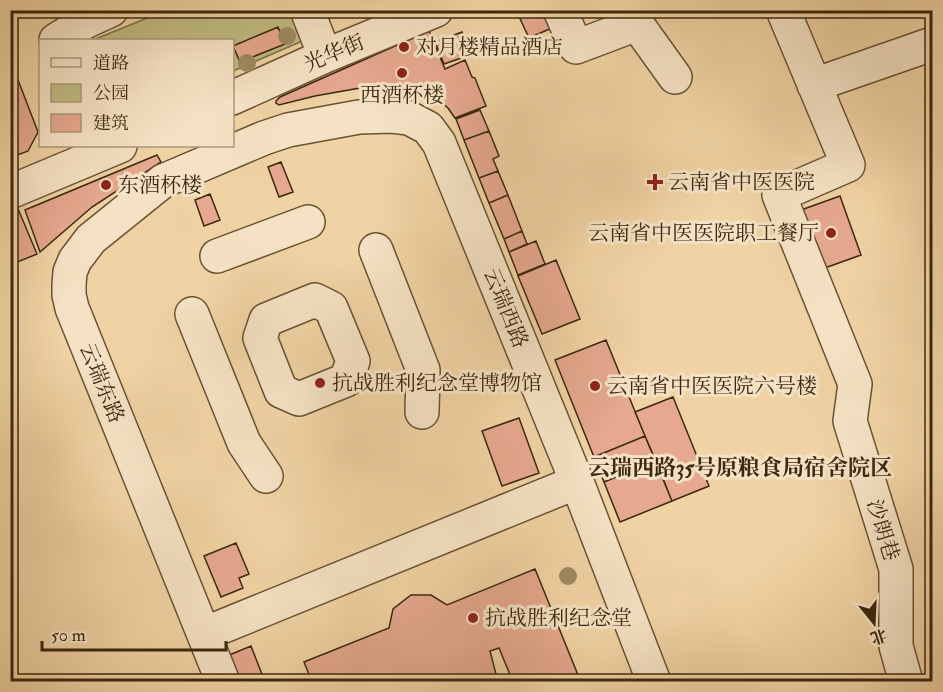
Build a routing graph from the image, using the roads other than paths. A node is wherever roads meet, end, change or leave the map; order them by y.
1 (111, 10) edge
2 (307, 10) edge
3 (436, 10) edge
4 (560, 10) edge
5 (783, 10) edge
6 (58, 39) edge
7 (933, 44) edge
8 (325, 56) junction
9 (675, 78) dead end
10 (814, 85) junction
11 (234, 97) edge
12 (114, 147) edge
13 (228, 149) edge
14 (75, 154) edge
15 (10, 192) edge
16 (308, 222) dead end
17 (376, 250) dead end
18 (218, 256) dead end
19 (192, 314) dead end
20 (258, 369) joint
21 (422, 412) dead end
22 (572, 468) junction
23 (266, 476) dead end
24 (204, 634) junction
25 (223, 681) edge
26 (654, 681) edge
27 (906, 681) edge

1 - 6 street
2 - 8 street
3 - 8 street, 光华街
4 - 9 street
5 - 10 street
7 - 10 street
8 - 11 street, 光华街
10 - 27 street, 沙朗巷
12 - 14 street
13 - 22 street, 云瑞西路
13 - 24 street, 云瑞东路
14 - 15 street
16 - 18 street
17 - 21 street
19 - 23 street
20 - 20 street
22 - 24 street
22 - 26 street, 云瑞西路
24 - 25 street, 云瑞东路

